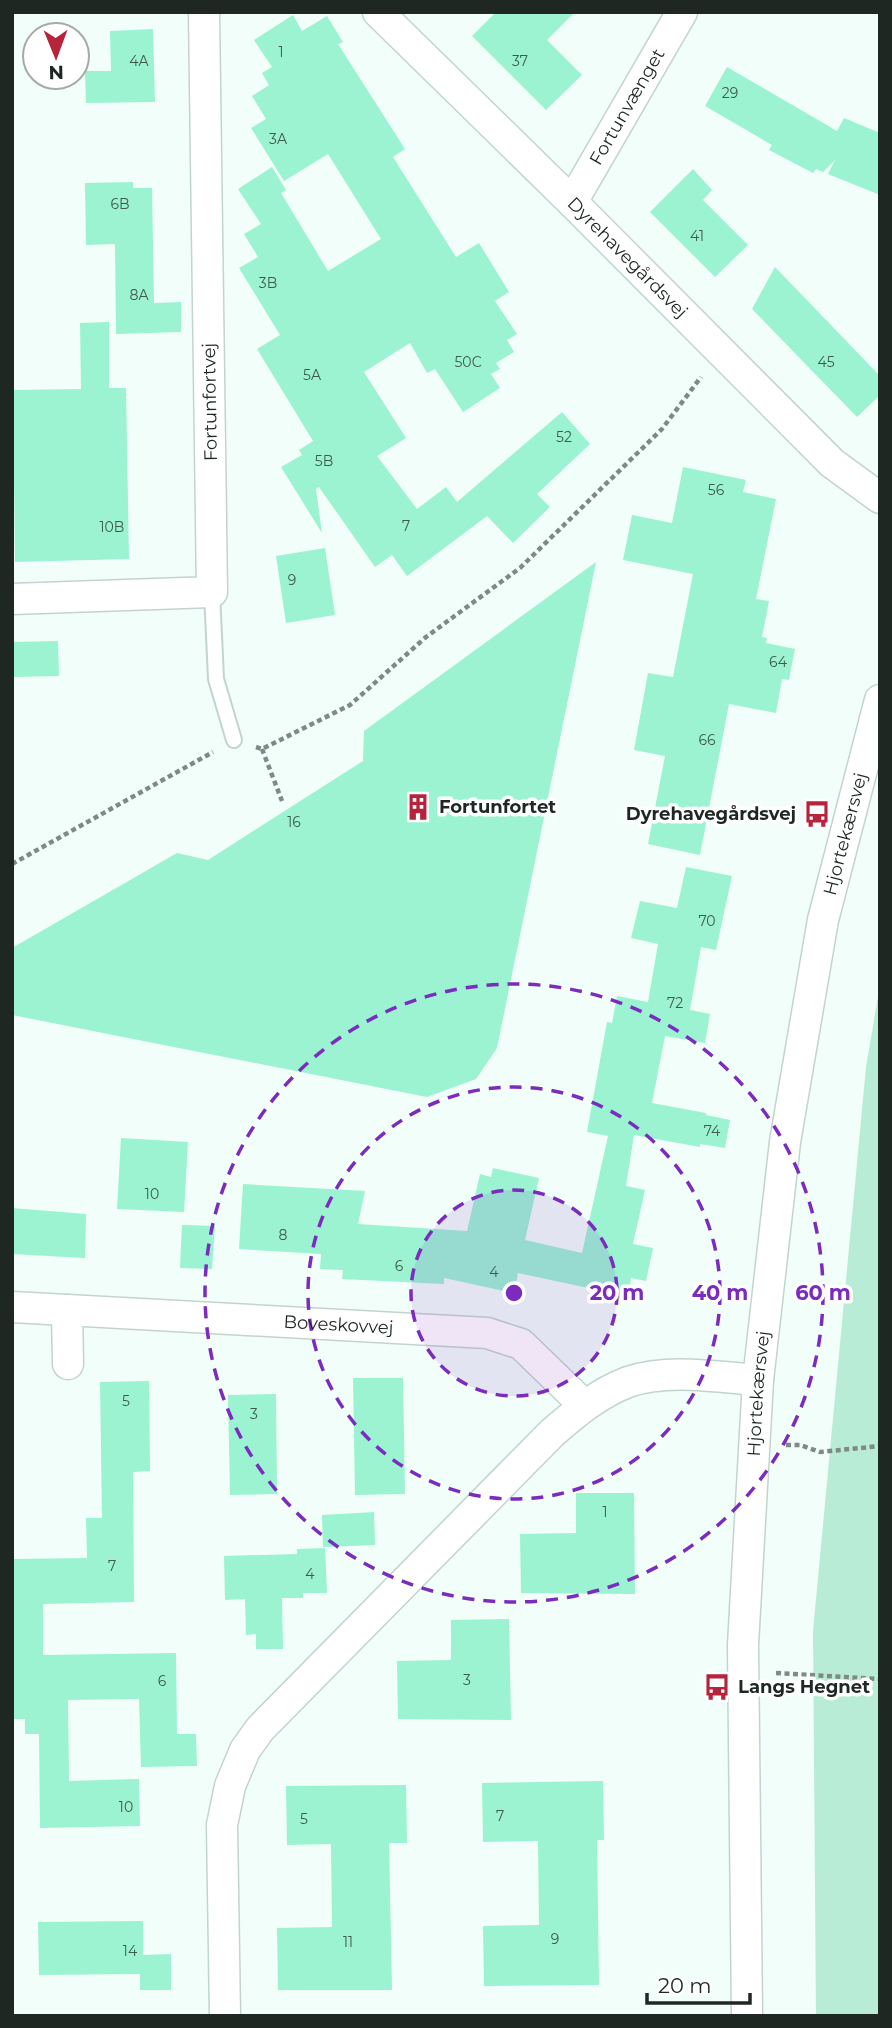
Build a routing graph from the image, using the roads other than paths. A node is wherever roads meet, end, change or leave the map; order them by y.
1 (204, 12) edge
2 (378, 12) edge
3 (682, 12) edge
4 (572, 202) junction
5 (880, 498) edge
6 (212, 592) junction
7 (12, 599) edge
8 (880, 700) edge
9 (234, 740) road end
10 (12, 1307) edge
11 (67, 1310) junction
12 (68, 1364) dead end
13 (758, 1380) junction
14 (584, 1405) junction
15 (225, 2016) edge
16 (747, 2016) edge

1 - 6 street, Fortunfortvej
2 - 4 street, Dyrehavegårdsvej
3 - 4 street, Fortunvænget
4 - 5 street, Dyrehavegårdsvej
6 - 7 street
6 - 9 lane
8 - 13 street, Hjortekærsvej
10 - 11 street, Boveskovvej
11 - 12 street
11 - 14 street, Boveskovvej
13 - 14 street
13 - 16 street, Hjortekærsvej
14 - 15 street

